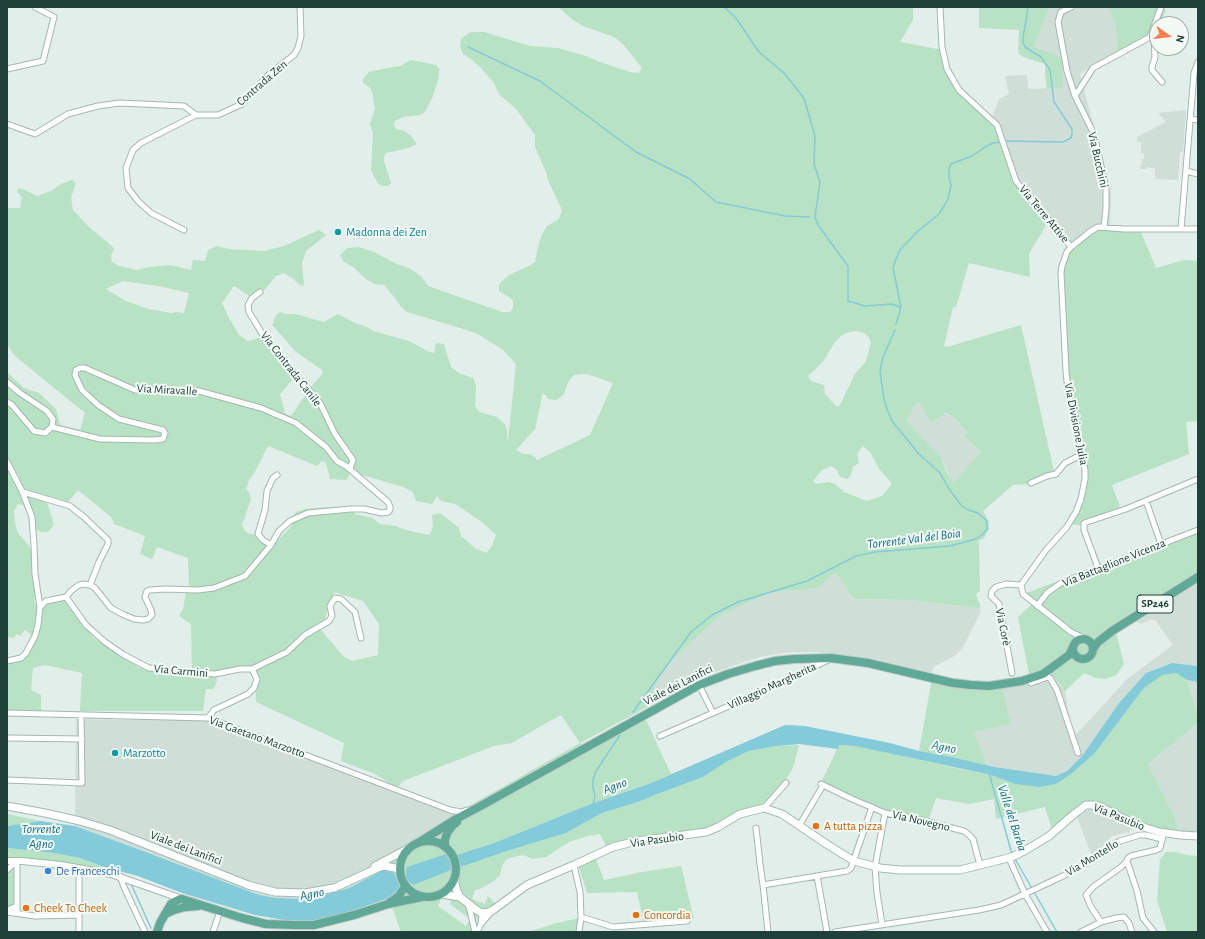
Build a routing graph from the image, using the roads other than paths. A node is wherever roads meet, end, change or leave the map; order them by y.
1 (35, 7) edge
2 (300, 7) edge
3 (940, 7) edge
4 (1071, 7) edge
5 (1149, 40) edge
6 (1156, 56) edge
7 (1198, 62) edge
8 (7, 69) edge
9 (1196, 73) edge
10 (1162, 82) dead end
11 (1075, 96) junction
12 (196, 115) junction
13 (1191, 119) junction
14 (1198, 120) edge
15 (7, 124) edge
16 (1186, 171) junction
17 (1198, 174) edge
18 (1104, 227) junction
19 (1181, 229) junction
20 (1198, 229) edge
21 (184, 230) dead end
22 (1071, 247) junction
23 (260, 292) dead end
24 (7, 382) edge
25 (7, 402) edge
26 (52, 427) junction
27 (1083, 456) junction
28 (7, 462) edge
29 (350, 469) junction
30 (276, 475) dead end
31 (1198, 479) edge
32 (1032, 482) dead end
33 (23, 492) junction
34 (1146, 501) junction
35 (1198, 530) edge
36 (1161, 544) junction
37 (271, 545) junction
38 (1098, 568) junction
39 (1198, 577) edge
40 (90, 585) junction
41 (1021, 585) junction
42 (66, 597) junction
43 (1037, 606) junction
44 (40, 607) junction
45 (1112, 631) junction
46 (1071, 632) junction
47 (361, 638) dead end
48 (1087, 640) junction
49 (1073, 646) junction
50 (1093, 649) junction
51 (831, 658) junction
52 (1079, 659) junction
53 (7, 661) edge
54 (252, 669) junction
55 (1050, 669) junction
56 (1012, 673) dead end
57 (1030, 679) junction
58 (699, 685) junction
59 (7, 713) edge
60 (713, 713) junction
61 (81, 715) junction
62 (208, 718) junction
63 (660, 736) dead end
64 (7, 738) edge
65 (82, 739) junction
66 (1078, 753) dead end
67 (7, 780) edge
68 (786, 782) dead end
69 (7, 806) edge
70 (872, 807) junction
71 (477, 808) junction
72 (764, 808) junction
73 (450, 810) junction
74 (885, 813) junction
75 (456, 819) junction
76 (799, 826) junction
77 (756, 828) dead end
78 (1163, 836) junction
79 (1198, 836) edge
80 (418, 843) junction
81 (409, 848) junction
82 (448, 850) junction
83 (1013, 856) junction
84 (7, 861) edge
85 (17, 861) junction
86 (854, 861) junction
87 (1127, 861) junction
88 (980, 865) junction
89 (574, 866) junction
90 (875, 867) junction
91 (79, 868) junction
92 (7, 870) edge
93 (400, 870) junction
94 (120, 876) junction
95 (817, 876) junction
96 (356, 877) junction
97 (454, 877) junction
98 (763, 885) junction
99 (405, 886) junction
100 (162, 892) junction
101 (1027, 893) junction
102 (441, 894) junction
103 (422, 897) junction
104 (460, 897) junction
105 (182, 899) junction
106 (468, 903) junction
107 (388, 904) junction
108 (17, 906) junction
109 (205, 907) junction
110 (493, 910) junction
111 (7, 911) edge
112 (167, 911) junction
113 (220, 911) junction
114 (480, 912) junction
115 (17, 913) junction
116 (79, 915) junction
117 (581, 918) junction
118 (687, 921) dead end
119 (1101, 922) junction
120 (481, 924) junction
121 (882, 924) junction
122 (314, 928) edge
123 (844, 931) edge
124 (79, 932) edge
125 (146, 932) edge
126 (157, 932) edge
127 (213, 932) edge
128 (476, 932) edge
129 (580, 932) edge
130 (768, 932) edge
131 (827, 932) edge
132 (835, 932) edge
133 (1047, 932) edge
134 (1081, 932) edge
135 (1132, 932) edge
136 (1154, 932) edge

1 - 8 street
2 - 12 street, Contrada Zen
3 - 22 street, Via Terre Attive
4 - 11 street, Via Bucchini
5 - 11 street
6 - 10 street
7 - 9 street
9 - 13 street
11 - 18 street, Via Bucchini
12 - 15 street
12 - 21 street
13 - 14 street
13 - 16 street
16 - 17 street
16 - 19 street
18 - 19 street, Via Terre Attive
18 - 22 street, Via Terre Attive
19 - 20 street, Via Terre Attive
22 - 27 street, Via Divisione Julia
23 - 29 street, Via Contrada Canile
24 - 26 street
25 - 26 street
26 - 29 street, Via Miravalle
27 - 32 street
27 - 41 street, Via Divisione Julia
28 - 33 street
29 - 37 street, Via Miravalle
30 - 37 street
31 - 34 street
33 - 40 street
33 - 44 street
34 - 36 street
34 - 38 street
35 - 36 street, Via Battaglione Vicenza
36 - 38 street, Via Battaglione Vicenza
37 - 40 street
38 - 43 street, Via Battaglione Vicenza
39 - 45 main road, Viale dei Lanifici / SP246
40 - 42 street
41 - 43 street
41 - 56 street, Via Corè
42 - 44 street
42 - 54 street, Via Carmini
43 - 46 street
44 - 53 street
45 - 48 main road, Viale dei Lanifici / SP246
45 - 50 main road, Viale dei Lanifici / SP246
46 - 48 street
46 - 49 street
47 - 54 street
48 - 49 main road, Viale dei Lanifici / SP246
48 - 50 main road
49 - 52 main road
49 - 55 main road, Viale dei Lanifici
50 - 52 main road, Viale dei Lanifici / SP246
51 - 57 main road, Viale dei Lanifici
51 - 58 main road, Viale dei Lanifici
51 - 60 street, Villaggio Margherita
52 - 55 main road, Viale dei Lanifici
54 - 62 street
55 - 57 main road, Viale dei Lanifici
57 - 66 street
58 - 60 street, Villaggio Margherita
58 - 71 main road, Viale dei Lanifici
59 - 61 street, Via Gaetano Marzotto
60 - 63 street, Villaggio Margherita
61 - 62 street, Via Gaetano Marzotto
61 - 65 street
62 - 73 street, Via Gaetano Marzotto
64 - 65 street
65 - 67 street
68 - 72 street
69 - 96 main road, Viale dei Lanifici
70 - 74 street, Via Novegno
70 - 76 street, Via Novegno
70 - 86 street
71 - 73 street, Via Gaetano Marzotto
71 - 75 main road, Viale dei Lanifici
71 - 82 main road, Viale dei Lanifici
72 - 76 main road, Via Pasubio
72 - 89 main road, Via Pasubio
73 - 75 street
74 - 88 street, Via Novegno
74 - 90 street
75 - 80 main road, Viale dei Lanifici
76 - 86 main road, Via Pasubio
77 - 98 street
78 - 79 main road, Via Pasubio
78 - 83 main road, Via Pasubio
78 - 87 street
78 - 101 street, Via Montello
80 - 81 main road
80 - 82 main road
81 - 93 main road
81 - 96 main road, Viale dei Lanifici
82 - 97 main road
83 - 88 main road, Via Pasubio
83 - 101 street
84 - 85 street
85 - 91 street
85 - 92 street
85 - 108 street
86 - 90 main road, Via Pasubio
86 - 95 street
87 - 119 street
87 - 136 street
88 - 90 main road, Via Pasubio
89 - 110 main road, Via Pasubio
89 - 117 street
90 - 121 street
91 - 94 street
91 - 116 street
93 - 96 main road, Viale dei Lanifici
93 - 99 main road
94 - 100 street
94 - 125 street
95 - 98 street
95 - 131 street
97 - 102 main road
97 - 104 main road
98 - 130 street
99 - 103 main road
99 - 107 main road
100 - 105 street
100 - 112 street
101 - 121 street, Via Montello
101 - 133 street
102 - 103 main road
102 - 104 main road
103 - 107 main road
104 - 106 main road
105 - 109 main road
105 - 112 main road
106 - 114 main road
106 - 128 street
107 - 122 main road
108 - 111 street
108 - 115 street
109 - 112 main road
109 - 113 main road
110 - 114 main road, Via Pasubio
110 - 120 street
111 - 115 street
112 - 126 main road
113 - 122 main road
113 - 127 street
114 - 120 street
115 - 116 street
116 - 124 street
117 - 118 street
117 - 129 street
119 - 134 street
119 - 135 street
120 - 128 street
121 - 123 street, Via Montello
123 - 132 street, Via Montello

